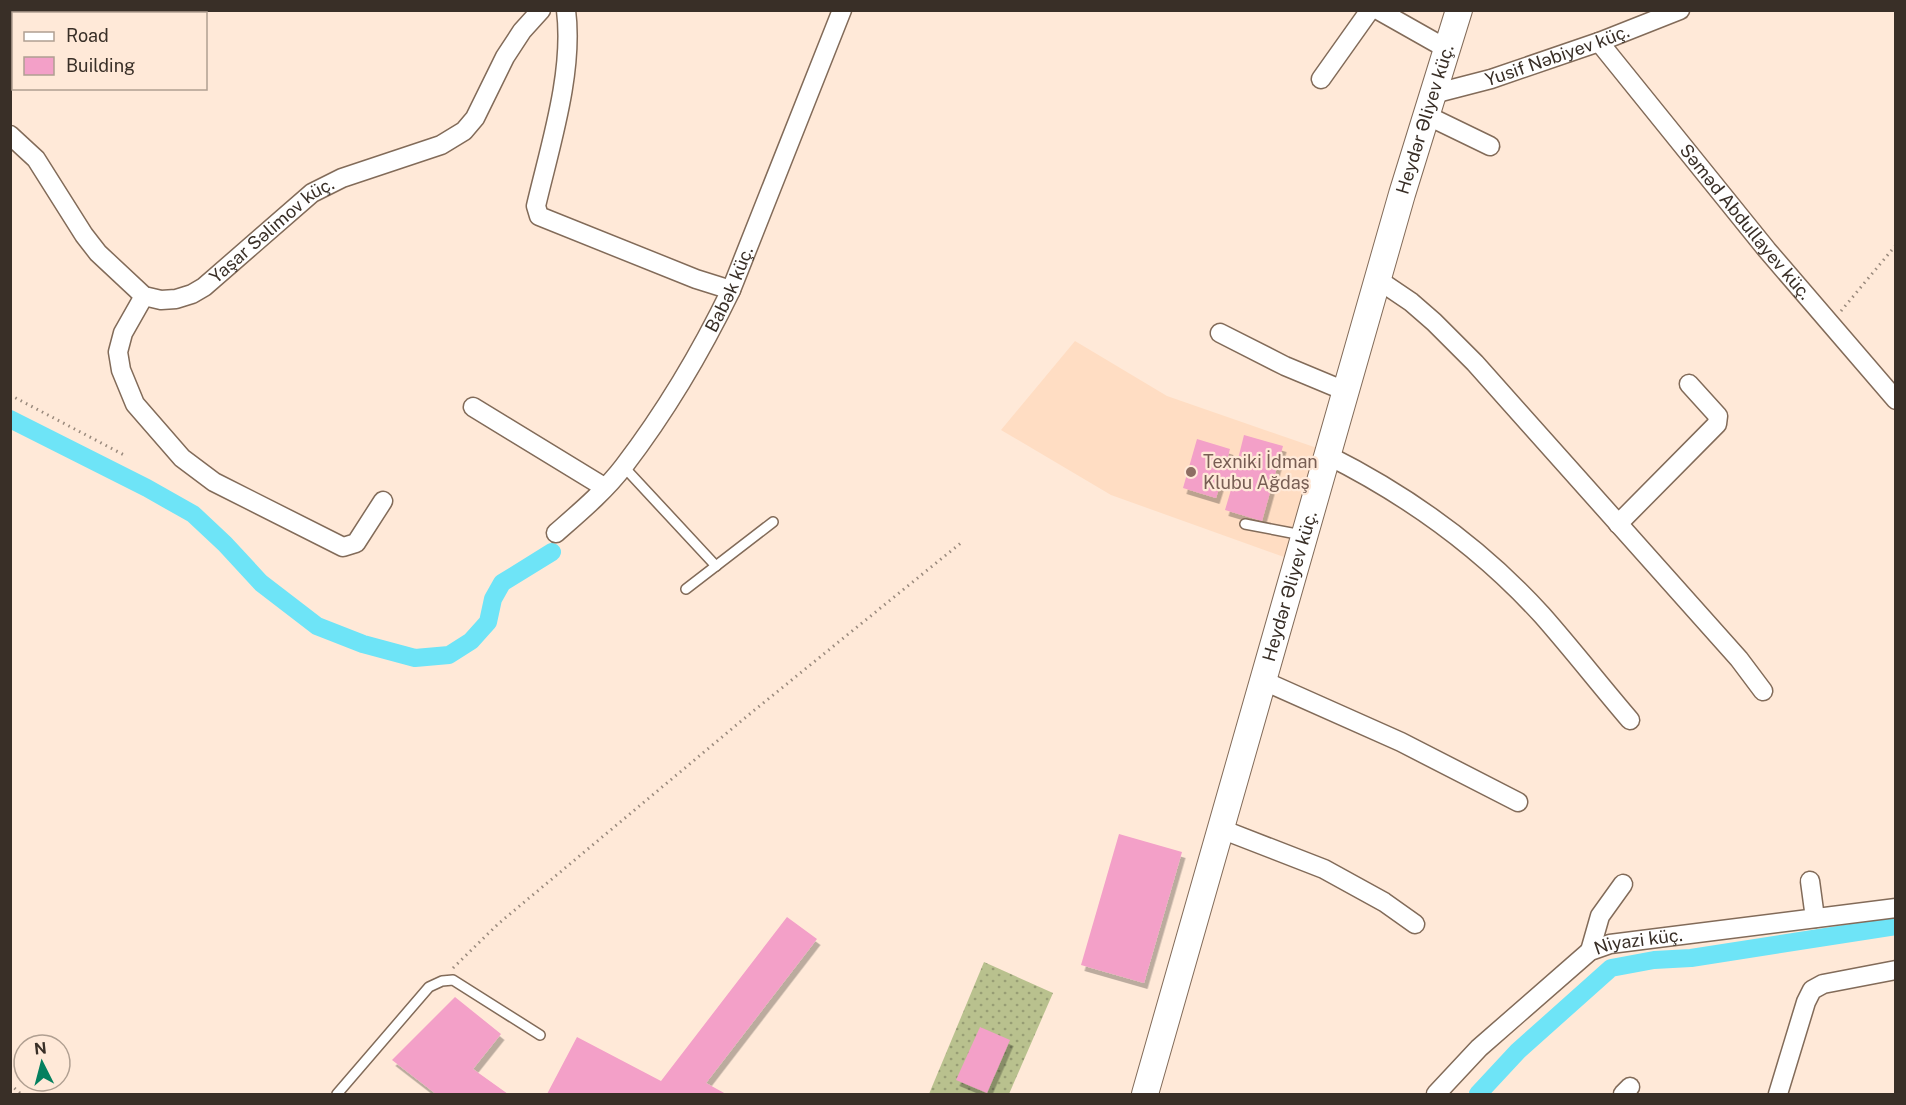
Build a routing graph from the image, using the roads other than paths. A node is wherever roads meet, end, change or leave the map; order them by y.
1 (540, 10) edge
2 (566, 10) edge
3 (842, 10) edge
4 (1370, 10) edge
5 (1378, 10) edge
6 (1459, 10) edge
7 (1680, 10) edge
8 (1599, 42) junction
9 (1447, 49) junction
10 (1321, 79) dead end
11 (1429, 105) junction
12 (10, 135) edge
13 (1490, 146) dead end
14 (1377, 279) junction
15 (731, 290) junction
16 (144, 297) junction
17 (1220, 333) dead end
18 (1689, 384) dead end
19 (1345, 391) junction
20 (1896, 400) edge
21 (473, 407) dead end
22 (1327, 455) junction
23 (624, 467) junction
24 (604, 487) junction
25 (383, 501) dead end
26 (773, 522) dead end
27 (1245, 524) dead end
28 (1618, 524) junction
29 (556, 533) dead end
30 (1304, 536) junction
31 (716, 566) junction
32 (686, 588) dead end
33 (1264, 681) junction
34 (1763, 691) dead end
35 (1630, 720) dead end
36 (1518, 802) dead end
37 (1221, 830) junction
38 (1810, 881) dead end
39 (1623, 884) dead end
40 (1896, 908) edge
41 (1815, 918) junction
42 (1415, 924) dead end
43 (1590, 951) junction
44 (1896, 970) edge
45 (540, 1035) dead end
46 (337, 1095) edge
47 (1145, 1095) edge
48 (1436, 1095) edge
49 (1778, 1095) edge

1 - 16 street, Yaşar Səlimov küç.
2 - 15 street
3 - 15 street, Babək küç.
4 - 10 street
5 - 9 street
6 - 9 main road, Heydər Əliyev küç.
7 - 8 street, Yusif Nəbiyev küç.
8 - 11 street, Yusif Nəbiyev küç.
8 - 20 street, Səməd Abdullayev küç.
9 - 11 main road, Heydər Əliyev küç.
11 - 13 street
11 - 14 main road, Heydər Əliyev küç.
12 - 16 street
14 - 19 main road, Heydər Əliyev küç.
14 - 28 street
15 - 23 street, Babək küç.
16 - 25 street
17 - 19 street
18 - 28 street
19 - 22 main road, Heydər Əliyev küç.
21 - 24 street
22 - 30 main road, Heydər Əliyev küç.
22 - 35 street
23 - 24 street, Babək küç.
23 - 31 lane
24 - 29 street, Babək küç.
26 - 31 lane
27 - 30 lane
28 - 34 street
30 - 33 main road, Heydər Əliyev küç.
31 - 32 lane
33 - 36 street
33 - 37 main road, Heydər Əliyev küç.
37 - 42 street
37 - 47 main road, Heydər Əliyev küç.
38 - 41 street
39 - 43 street
40 - 41 street, Niyazi küç.
41 - 43 street, Niyazi küç.
43 - 48 street, Niyazi küç.
44 - 49 street
45 - 46 lane

